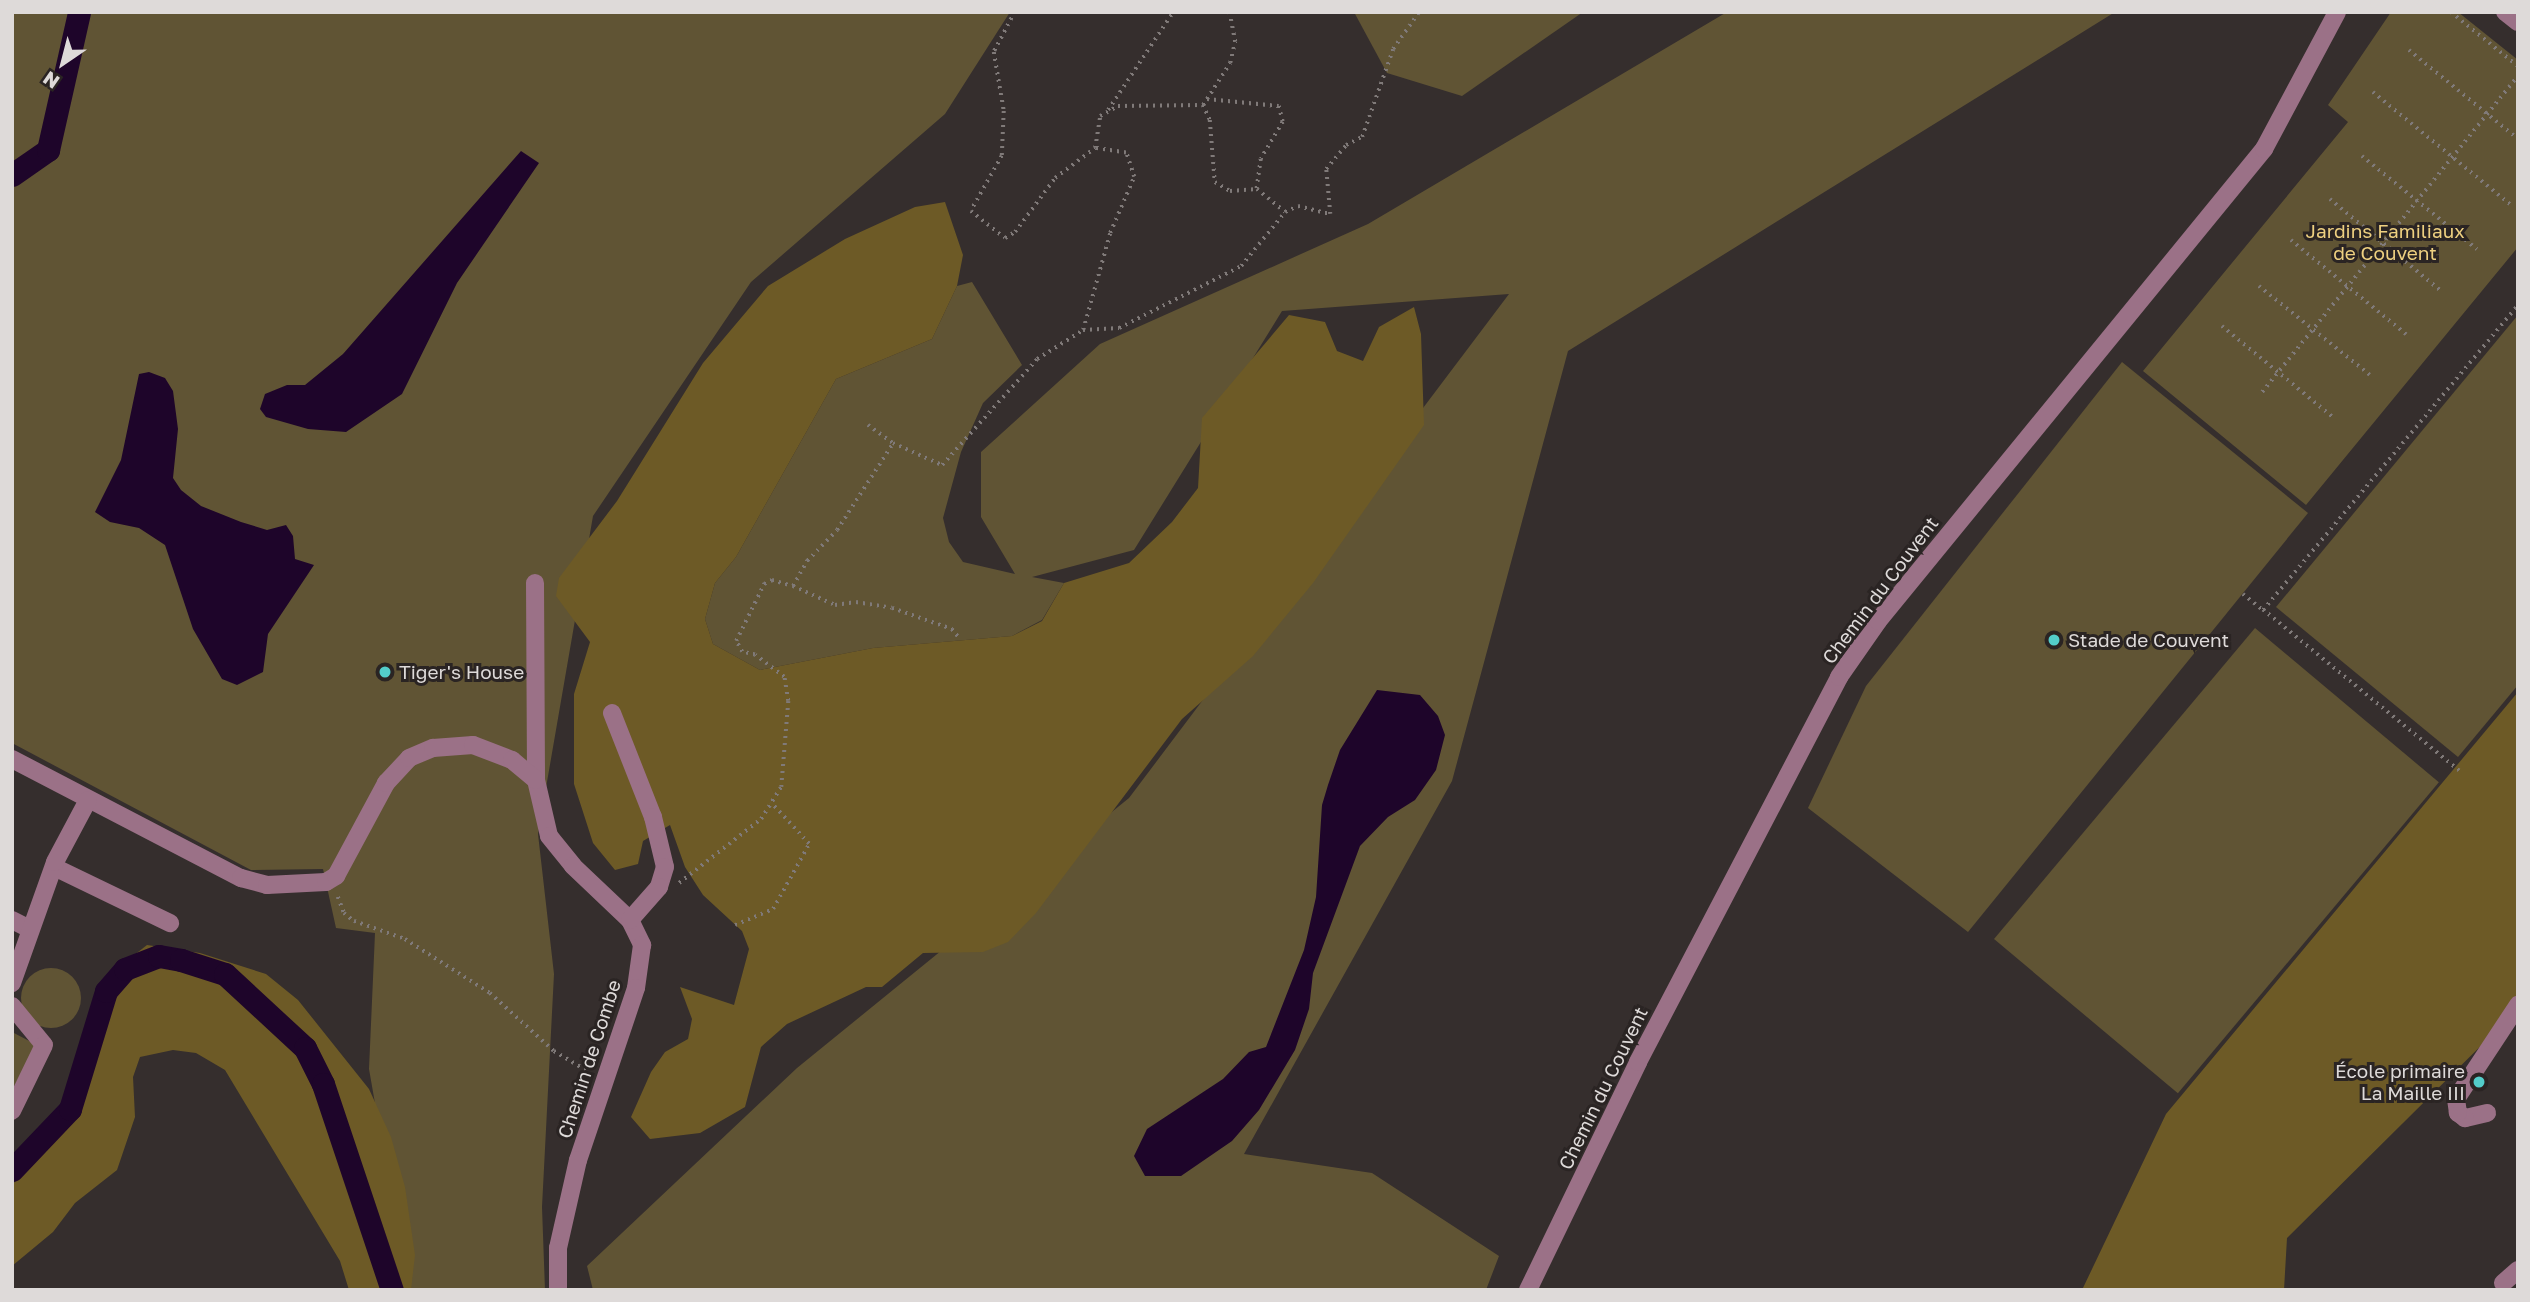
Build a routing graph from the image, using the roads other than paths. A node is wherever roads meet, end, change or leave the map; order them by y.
1 (2337, 12) edge
2 (2505, 12) edge
3 (2518, 22) edge
4 (535, 583) dead end
5 (612, 713) dead end
6 (12, 759) edge
7 (536, 780) junction
8 (88, 800) junction
9 (54, 867) junction
10 (12, 920) edge
11 (630, 920) junction
12 (170, 923) dead end
13 (30, 929) junction
14 (12, 983) edge
15 (2518, 1005) edge
16 (12, 1006) edge
17 (12, 1111) edge
18 (2487, 1113) dead end
19 (2518, 1270) edge
20 (2503, 1283) dead end
21 (558, 1290) edge
22 (1528, 1290) edge

1 - 22 street, Chemin du Couvent
2 - 3 street
4 - 7 street, Chemin de Combe
5 - 11 street
6 - 8 street
7 - 8 street
7 - 11 street, Chemin de Combe
8 - 9 street
9 - 12 street
9 - 13 street
10 - 13 street
11 - 21 street, Chemin de Combe
13 - 14 street
15 - 18 street
16 - 17 street
19 - 20 street

